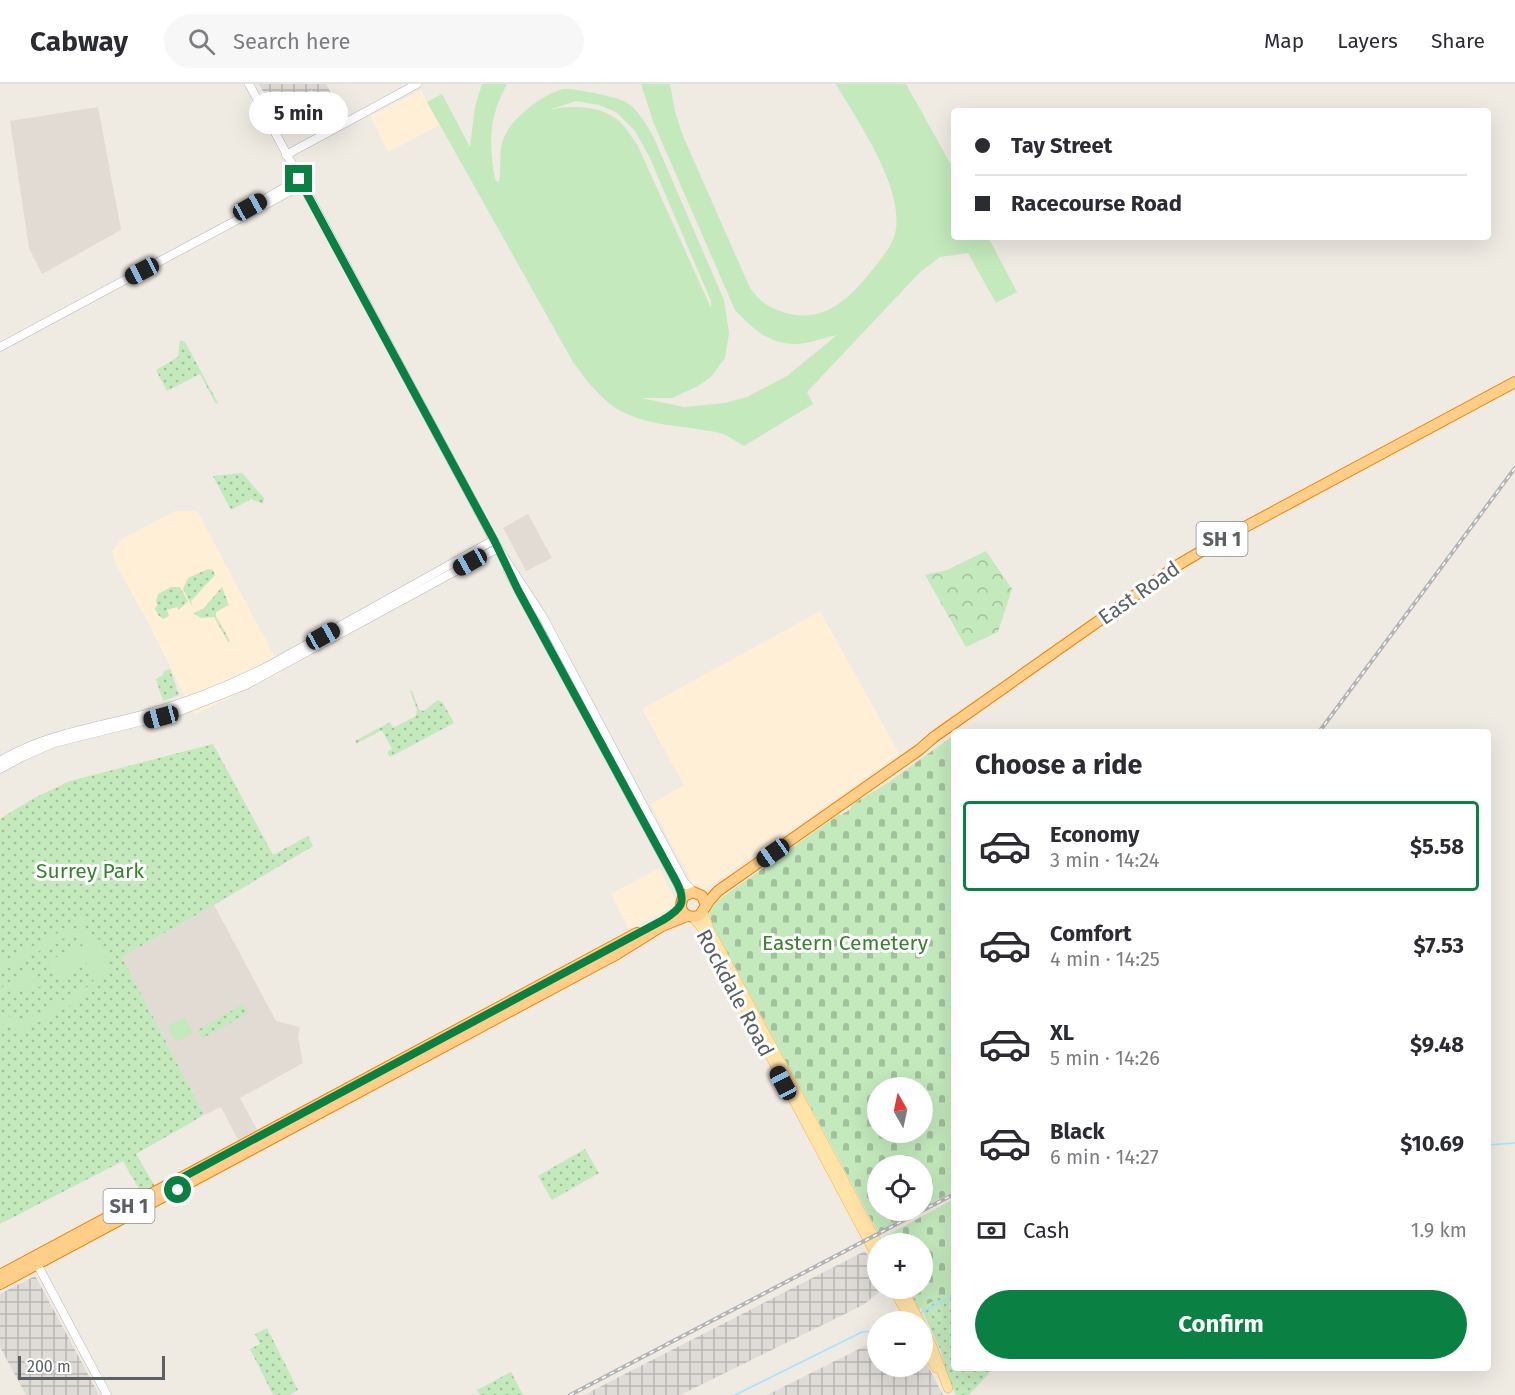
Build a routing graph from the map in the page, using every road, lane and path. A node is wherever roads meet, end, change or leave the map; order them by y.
1 (249, 84) edge
2 (417, 84) edge
3 (286, 155) junction
4 (300, 182) junction
5 (0, 342) edge
6 (0, 347) edge
7 (1515, 382) edge
8 (496, 544) junction
9 (562, 652) junction
10 (554, 656) junction
11 (0, 761) edge
12 (0, 769) edge
13 (693, 905) junction
14 (786, 1081) junction
15 (872, 1233) edge
16 (867, 1238) edge
17 (35, 1261) junction
18 (0, 1275) edge
19 (0, 1284) edge
20 (933, 1349) edge
21 (933, 1362) edge
22 (950, 1392) edge
23 (107, 1395) edge

1 - 3 street
2 - 3 street
3 - 4 street
4 - 5 street
4 - 6 street
4 - 8 street
7 - 13 highway, East Road / SH 1
8 - 9 street
8 - 10 street
8 - 11 street
8 - 12 street
9 - 10 street
9 - 13 street
10 - 13 street
13 - 14 main road, Rockdale Road
13 - 17 highway, SH 1
14 - 15 main road, Rockdale Road
14 - 16 main road, Rockdale Road
17 - 18 highway, SH 1
17 - 19 highway, SH 1
17 - 23 street
20 - 22 main road
21 - 22 main road

